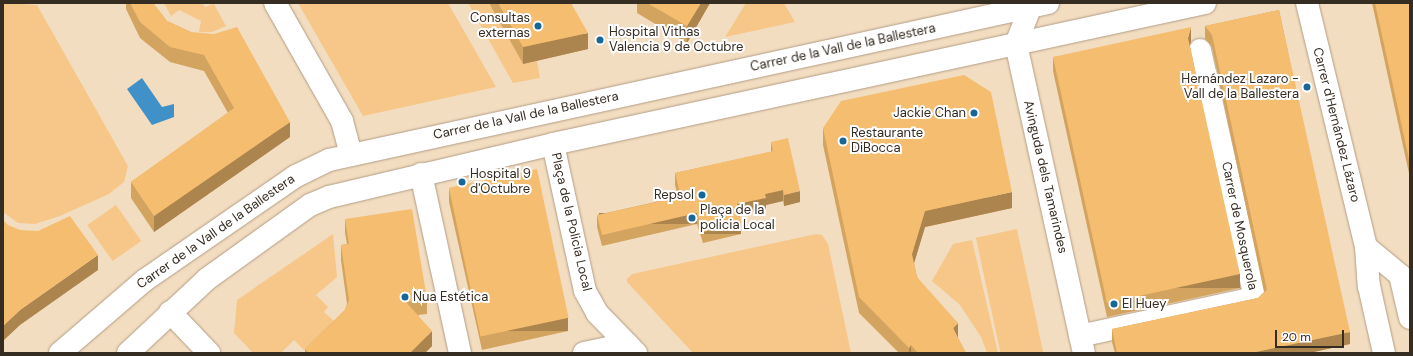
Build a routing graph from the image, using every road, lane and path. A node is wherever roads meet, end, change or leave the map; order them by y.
1 (275, 3) edge
2 (1205, 3) edge
3 (1308, 3) edge
4 (1038, 4) edge
5 (1016, 44) junction
6 (1200, 50) dead end
7 (553, 144) junction
8 (351, 154) junction
9 (422, 174) junction
10 (1366, 247) junction
11 (1405, 274) edge
12 (170, 312) junction
13 (1410, 318) edge
14 (1082, 344) edge
15 (632, 348) edge
16 (60, 353) edge
17 (128, 353) edge
18 (209, 353) edge
19 (460, 353) edge
20 (584, 353) edge
21 (1384, 353) edge

1 - 8 street
2 - 5 street
3 - 10 street, Carrer d'Hernández Lázaro
4 - 5 street
4 - 8 street, Carrer de la Vall de la Ballestera
5 - 7 street
5 - 14 street, Avinguda dels Tamarindes
6 - 14 street, Carrer de Mosquerola
7 - 9 street
7 - 15 street, Plaça de la Policia Local
8 - 16 street, Carrer de la Vall de la Ballestera
9 - 12 street
9 - 19 street
10 - 11 street
10 - 21 street, Carrer d'Hernández Lázaro
11 - 13 street
12 - 17 street
12 - 18 street
15 - 20 street

